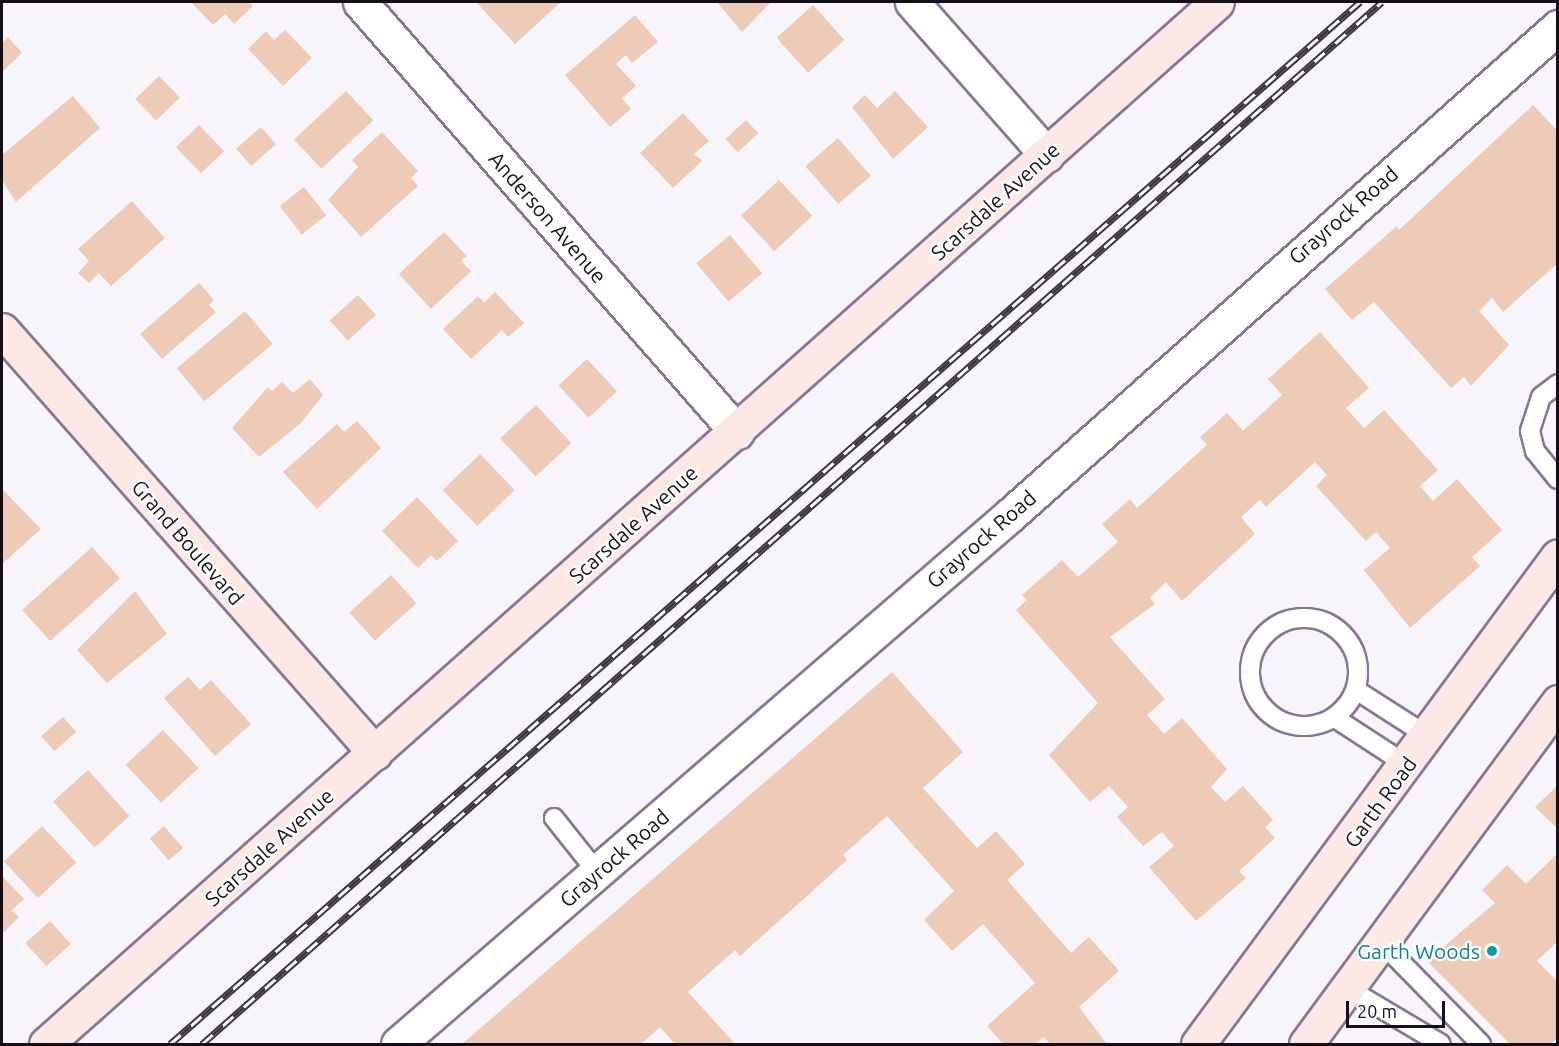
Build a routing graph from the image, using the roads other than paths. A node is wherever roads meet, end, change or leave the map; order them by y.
1 (360, 2) edge
2 (912, 2) edge
3 (1217, 2) edge
4 (1557, 27) edge
5 (1047, 155) junction
6 (2, 330) edge
7 (1557, 384) edge
8 (737, 432) junction
9 (1557, 479) edge
10 (1557, 556) edge
11 (1356, 690) junction
12 (1557, 702) edge
13 (1335, 718) junction
14 (1428, 736) junction
15 (375, 753) junction
16 (1407, 765) junction
17 (555, 818) dead end
18 (597, 872) junction
19 (1381, 942) junction
20 (1347, 988) junction
21 (46, 1044) edge
22 (398, 1044) edge
23 (1198, 1044) edge
24 (1305, 1044) edge
25 (1442, 1044) edge
26 (1481, 1044) edge

1 - 8 street, Anderson Avenue
2 - 5 street
3 - 5 street, Scarsdale Avenue
4 - 18 street, Grayrock Road
5 - 8 street, Scarsdale Avenue
6 - 15 street, Grand Boulevard
7 - 9 lane
8 - 15 street, Scarsdale Avenue
10 - 14 street, Garth Road
11 - 13 lane
11 - 13 lane
11 - 14 lane
12 - 19 street
13 - 16 lane
14 - 16 street, Garth Road
15 - 21 street, Scarsdale Avenue
16 - 23 street, Garth Road
17 - 18 lane
18 - 22 street, Grayrock Road
19 - 20 street
19 - 26 lane
20 - 24 street
20 - 25 lane

